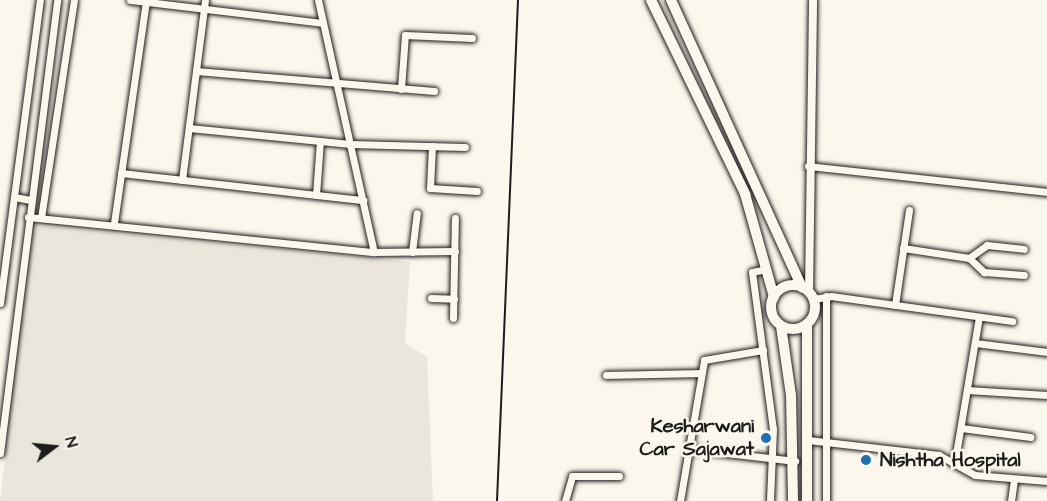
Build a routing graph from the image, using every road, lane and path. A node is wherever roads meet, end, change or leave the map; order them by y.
1 (40, 0) edge
2 (57, 0) edge
3 (74, 0) edge
4 (130, 0) edge
5 (205, 0) edge
6 (318, 0) edge
7 (651, 0) edge
8 (671, 0) edge
9 (813, 0) edge
10 (145, 2) edge
11 (204, 10) junction
12 (323, 23) junction
13 (472, 38) dead end
14 (196, 71) junction
15 (337, 84) junction
16 (401, 89) junction
17 (434, 91) dead end
18 (189, 128) junction
19 (320, 141) junction
20 (350, 144) junction
21 (432, 147) junction
22 (465, 147) dead end
23 (808, 166) junction
24 (121, 173) junction
25 (182, 180) junction
26 (477, 191) dead end
27 (1047, 192) edge
28 (316, 195) junction
29 (14, 196) junction
30 (31, 200) junction
31 (363, 201) junction
32 (909, 210) dead end
33 (417, 213) dead end
34 (28, 217) junction
35 (41, 218) junction
36 (456, 218) dead end
37 (114, 223) junction
38 (903, 248) junction
39 (1024, 249) dead end
40 (455, 251) junction
41 (374, 252) junction
42 (412, 252) junction
43 (969, 258) junction
44 (2, 263) edge
45 (768, 269) junction
46 (1024, 275) dead end
47 (808, 293) junction
48 (826, 296) junction
49 (774, 297) junction
50 (431, 298) dead end
51 (454, 299) junction
52 (0, 303) edge
53 (895, 305) junction
54 (979, 317) junction
55 (453, 318) dead end
56 (1012, 321) dead end
57 (807, 324) junction
58 (781, 326) junction
59 (975, 343) junction
60 (763, 350) junction
61 (1047, 352) edge
62 (701, 373) junction
63 (606, 375) dead end
64 (967, 390) junction
65 (1047, 395) edge
66 (961, 428) junction
67 (1030, 437) dead end
68 (808, 440) junction
69 (827, 441) junction
70 (692, 449) junction
71 (0, 453) edge
72 (773, 456) junction
73 (956, 460) junction
74 (795, 461) junction
75 (619, 476) dead end
76 (1014, 479) junction
77 (1047, 481) edge
78 (565, 501) edge
79 (680, 501) edge
80 (770, 501) edge
81 (793, 501) edge
82 (807, 501) edge
83 (826, 501) edge
84 (1011, 501) edge

1 - 29 street
2 - 30 street
3 - 35 street
4 - 10 street
5 - 11 street
6 - 12 street
7 - 45 highway
8 - 47 highway
9 - 23 street
10 - 11 street
10 - 24 street
11 - 12 street
11 - 14 street
12 - 15 street
13 - 16 street
14 - 15 street
14 - 18 street
15 - 16 street
15 - 20 street
16 - 17 street
18 - 19 street
18 - 25 street
19 - 20 street
19 - 28 street
20 - 21 street
20 - 31 street
21 - 22 street
21 - 26 street
23 - 27 street
23 - 47 street
24 - 25 street
24 - 37 street
25 - 28 street
28 - 31 street
29 - 30 street
29 - 44 street
30 - 34 street
31 - 41 street
32 - 38 street
33 - 42 street
34 - 35 street
34 - 71 street
35 - 37 street
36 - 40 street
37 - 41 street
38 - 43 street
38 - 53 street
39 - 43 street
40 - 42 street
40 - 51 street
41 - 42 street
43 - 46 street
44 - 52 street
45 - 49 highway
45 - 60 street
47 - 48 street
47 - 49 highway
47 - 57 highway
48 - 53 street
48 - 69 street
49 - 58 highway
50 - 51 street
51 - 55 street
53 - 54 street
54 - 56 street
54 - 59 street
57 - 58 highway
57 - 68 highway
58 - 74 highway
59 - 61 street
59 - 64 street
60 - 62 street
60 - 72 street
62 - 63 street
62 - 70 street
64 - 65 street
64 - 66 street
66 - 67 street
66 - 73 street
68 - 69 street
68 - 82 highway
69 - 73 street
69 - 83 street
70 - 72 street
70 - 79 street
72 - 74 street
72 - 80 street
73 - 76 street
74 - 81 highway
75 - 78 street
76 - 77 street
76 - 84 street

